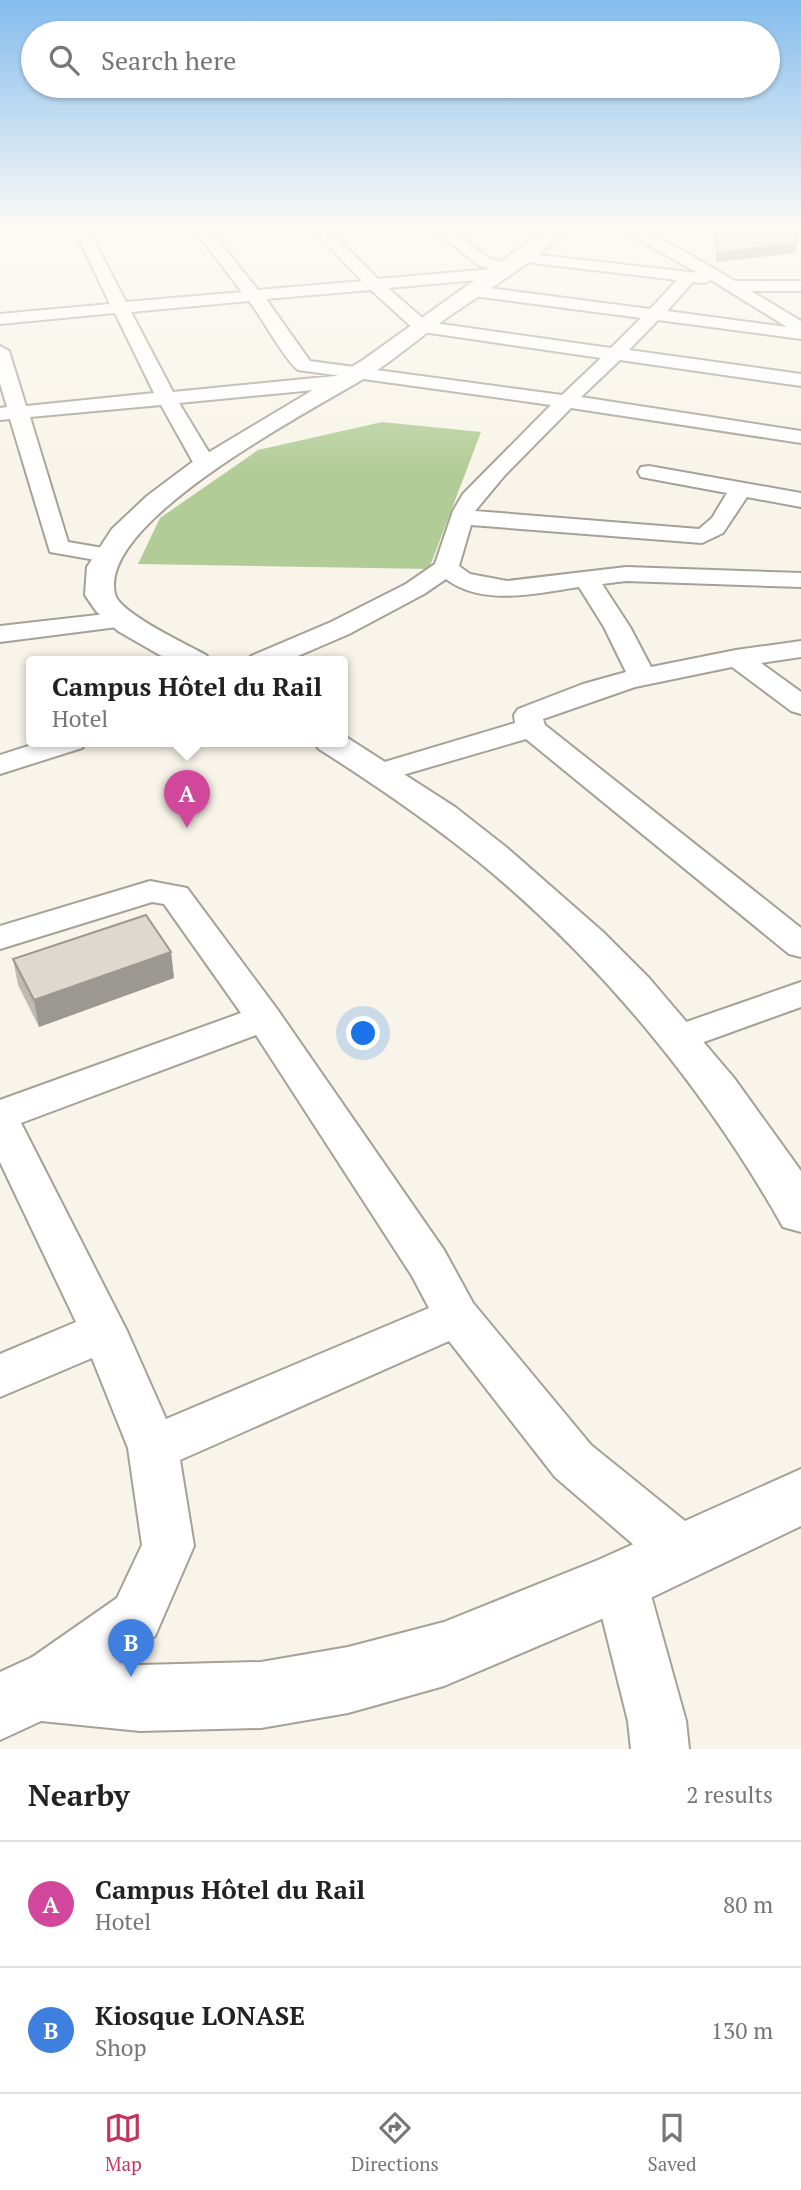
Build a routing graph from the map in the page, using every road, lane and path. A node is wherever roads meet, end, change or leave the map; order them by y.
1 (85, 311) edge
2 (124, 311) edge
3 (266, 311) edge
4 (404, 311) edge
5 (445, 311) edge
6 (625, 311) edge
7 (661, 311) edge
8 (772, 311) edge
9 (657, 315) junction
10 (0, 319) edge
11 (422, 327) junction
12 (801, 328) edge
13 (801, 334) edge
14 (0, 351) edge
15 (614, 355) junction
16 (350, 376) junction
17 (801, 380) edge
18 (166, 397) junction
19 (566, 401) junction
20 (9, 413) edge
21 (801, 437) edge
22 (205, 464) junction
23 (649, 472) dead end
24 (740, 489) junction
25 (801, 500) edge
26 (463, 517) junction
27 (107, 555) junction
28 (446, 568) junction
29 (585, 578) junction
30 (801, 580) edge
31 (124, 620) junction
32 (0, 634) edge
33 (801, 649) edge
34 (185, 656) edge
35 (275, 656) edge
36 (736, 658) junction
37 (643, 678) junction
38 (801, 705) edge
39 (531, 729) junction
40 (56, 747) edge
41 (340, 747) edge
42 (0, 765) edge
43 (382, 772) junction
44 (0, 938) edge
45 (801, 946) edge
46 (801, 994) edge
47 (264, 1018) junction
48 (679, 1038) junction
49 (0, 1117) edge
50 (801, 1213) edge
51 (457, 1317) junction
52 (104, 1331) junction
53 (0, 1376) edge
54 (153, 1448) junction
55 (801, 1496) edge
56 (682, 1552) junction
57 (620, 1581) junction
58 (18, 1697) edge
59 (660, 1749) edge

1 - 10 street
2 - 18 street
3 - 16 street
4 - 11 street
5 - 11 street
6 - 9 street
7 - 9 street
8 - 12 street
9 - 13 street
9 - 15 street
11 - 15 street
11 - 16 street
14 - 20 street
15 - 17 street
15 - 19 street
16 - 18 street
16 - 19 street
16 - 22 street
18 - 20 street
18 - 22 street
19 - 21 street
19 - 26 street
20 - 27 street
22 - 27 street
23 - 24 street
24 - 25 street
24 - 26 street
26 - 28 street
27 - 31 street
28 - 29 street
28 - 35 street
29 - 30 street
29 - 37 street
31 - 32 street
31 - 34 street
33 - 36 street
36 - 37 street
36 - 38 street
37 - 39 street
39 - 43 street
39 - 45 street
40 - 42 street
41 - 43 street
43 - 48 street
44 - 47 street
46 - 48 street
47 - 49 street
47 - 51 street
48 - 50 street
49 - 52 street
51 - 54 street
51 - 56 street
52 - 53 street
52 - 54 street
54 - 58 street
55 - 56 street
56 - 57 street
57 - 58 street
57 - 59 street

